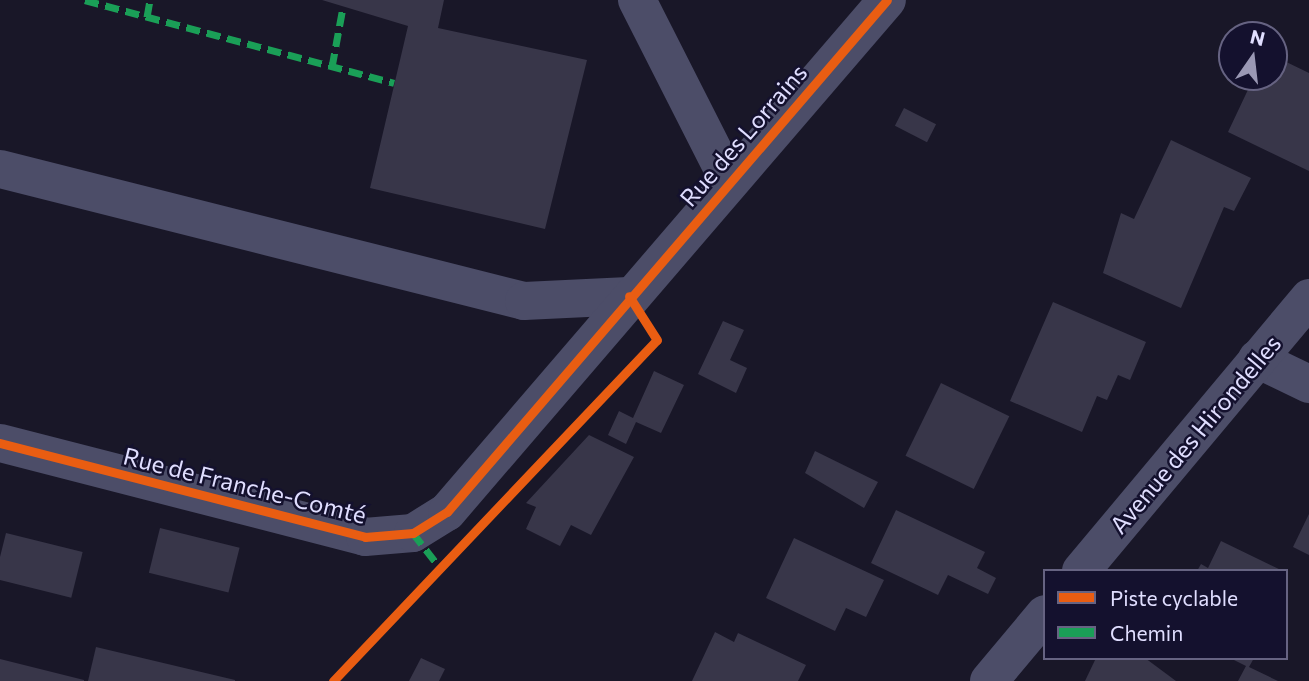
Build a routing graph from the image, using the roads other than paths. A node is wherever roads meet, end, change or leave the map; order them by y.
1 (637, 0) edge
2 (887, 0) edge
3 (0, 169) edge
4 (728, 179) junction
5 (629, 296) junction
6 (1309, 298) edge
7 (1257, 359) junction
8 (1309, 384) edge
9 (0, 443) edge
10 (1083, 569) edge
11 (1043, 616) edge
12 (989, 681) edge

1 - 4 street
2 - 4 street, Rue des Lorrains
3 - 5 street
4 - 5 street, Rue des Lorrains
5 - 9 street, Rue de Franche-Comté
6 - 7 street, Avenue des Hirondelles
7 - 8 street
7 - 10 street, Avenue des Hirondelles
11 - 12 street

